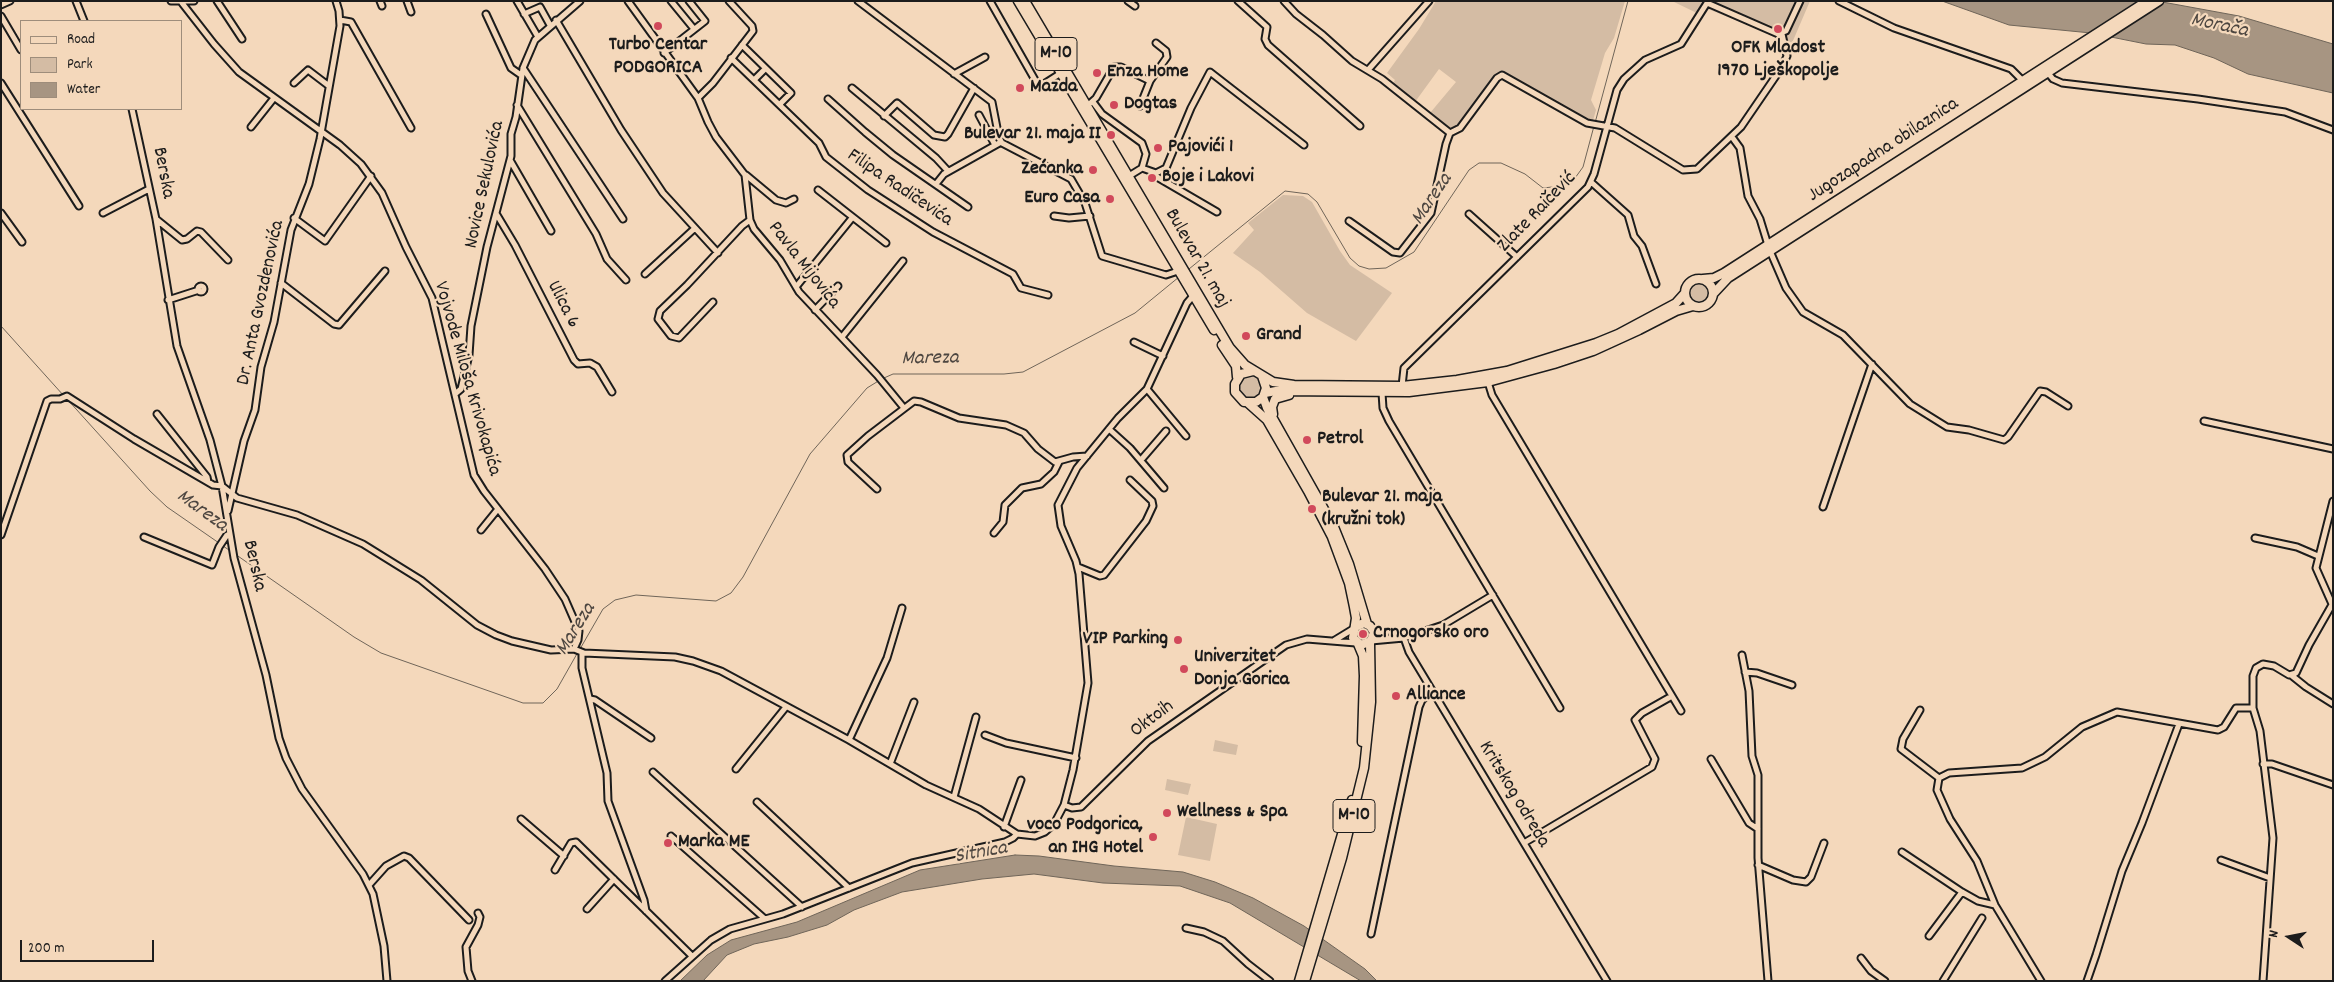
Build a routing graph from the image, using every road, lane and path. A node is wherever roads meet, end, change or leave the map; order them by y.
1 (10, 1) edge
2 (76, 1) edge
3 (171, 1) edge
4 (194, 1) edge
5 (217, 1) edge
6 (336, 1) edge
7 (407, 1) edge
8 (518, 1) edge
9 (580, 1) edge
10 (628, 1) edge
11 (672, 1) edge
12 (690, 1) edge
13 (729, 1) edge
14 (858, 1) edge
15 (990, 1) edge
16 (1018, 1) edge
17 (1025, 1) edge
18 (1128, 1) edge
19 (1238, 1) edge
20 (1284, 1) edge
21 (1429, 1) edge
22 (1800, 1) edge
23 (1839, 1) edge
24 (2147, 1) edge
25 (2159, 1) edge
26 (3, 3) edge
27 (182, 3) junction
28 (1135, 6) dead end
29 (1, 10) edge
30 (411, 12) dead end
31 (486, 14) dead end
32 (524, 14) junction
33 (1, 16) edge
34 (84, 20) edge
35 (340, 20) junction
36 (556, 20) junction
37 (550, 26) junction
38 (694, 29) junction
39 (1782, 34) junction
40 (538, 37) junction
41 (242, 39) dead end
42 (1156, 43) dead end
43 (742, 45) junction
44 (2082, 47) junction
45 (20, 48) edge
46 (664, 53) junction
47 (985, 57) dead end
48 (731, 58) junction
49 (523, 68) junction
50 (765, 69) junction
51 (1368, 70) junction
52 (1061, 73) junction
53 (2048, 73) junction
54 (954, 74) junction
55 (521, 75) junction
56 (754, 80) junction
57 (1150, 81) junction
58 (2023, 81) junction
59 (1, 83) edge
60 (294, 83) dead end
61 (329, 86) junction
62 (852, 88) dead end
63 (974, 88) junction
64 (274, 98) junction
65 (698, 98) junction
66 (828, 99) dead end
67 (780, 104) junction
68 (1090, 104) junction
69 (517, 105) junction
70 (1140, 106) dead end
71 (132, 110) edge
72 (979, 115) dead end
73 (884, 116) junction
74 (1360, 126) dead end
75 (1607, 127) junction
76 (251, 128) dead end
77 (411, 128) dead end
78 (321, 130) junction
79 (2333, 130) edge
80 (1450, 133) junction
81 (1732, 137) junction
82 (1000, 142) junction
83 (995, 145) junction
84 (1304, 145) dead end
85 (510, 160) junction
86 (1142, 168) junction
87 (948, 171) junction
88 (1154, 173) junction
89 (745, 175) junction
90 (371, 176) junction
91 (1129, 176) junction
92 (1591, 182) junction
93 (936, 184) junction
94 (149, 189) junction
95 (818, 190) dead end
96 (794, 199) dead end
97 (79, 206) dead end
98 (968, 206) dead end
99 (1217, 212) dead end
100 (1, 213) edge
101 (103, 213) dead end
102 (1469, 214) dead end
103 (497, 215) junction
104 (1054, 216) dead end
105 (1090, 216) junction
106 (294, 218) junction
107 (852, 218) junction
108 (156, 219) junction
109 (623, 219) dead end
110 (750, 220) junction
111 (1349, 221) dead end
112 (694, 228) junction
113 (551, 232) dead end
114 (22, 242) dead end
115 (886, 243) dead end
116 (1769, 248) junction
117 (718, 253) junction
118 (1517, 256) junction
119 (228, 260) dead end
120 (903, 261) dead end
121 (385, 271) dead end
122 (1178, 271) junction
123 (645, 274) dead end
124 (1703, 279) junction
125 (626, 280) dead end
126 (281, 283) junction
127 (1656, 284) dead end
128 (838, 286) dead end
129 (796, 287) junction
130 (199, 290) dead end
131 (1685, 293) junction
132 (1714, 293) junction
133 (1048, 295) dead end
134 (1193, 296) junction
135 (168, 300) junction
136 (713, 302) dead end
137 (1693, 306) junction
138 (815, 310) junction
139 (842, 337) junction
140 (1134, 342) dead end
141 (1163, 356) junction
142 (1872, 364) junction
143 (1259, 374) junction
144 (1238, 377) junction
145 (1488, 382) junction
146 (1402, 386) junction
147 (1147, 389) junction
148 (1294, 391) junction
149 (612, 392) dead end
150 (1382, 393) junction
151 (455, 394) junction
152 (1264, 395) junction
153 (1248, 403) junction
154 (2068, 406) dead end
155 (904, 408) junction
156 (157, 414) dead end
157 (1273, 419) junction
158 (2204, 421) dead end
159 (1108, 429) junction
160 (1166, 431) dead end
161 (1186, 436) dead end
162 (2333, 450) edge
163 (1087, 456) junction
164 (1070, 457) junction
165 (1140, 460) junction
166 (1059, 462) junction
167 (1077, 468) junction
168 (1130, 480) dead end
169 (208, 482) junction
170 (222, 486) junction
171 (1164, 488) dead end
172 (877, 489) dead end
173 (232, 494) junction
174 (2333, 502) edge
175 (1823, 507) dead end
176 (498, 509) junction
177 (227, 515) junction
178 (480, 530) dead end
179 (994, 533) dead end
180 (230, 534) junction
181 (1, 535) edge
182 (144, 537) dead end
183 (2255, 538) dead end
184 (2318, 556) junction
185 (1078, 567) junction
186 (1493, 595) junction
187 (2332, 604) edge
188 (902, 608) dead end
189 (1370, 626) junction
190 (1354, 628) junction
191 (1388, 638) junction
192 (1404, 638) junction
193 (1334, 640) junction
194 (1370, 642) junction
195 (1357, 643) junction
196 (578, 651) junction
197 (1742, 655) dead end
198 (1745, 672) junction
199 (2291, 675) junction
200 (1792, 685) dead end
201 (1433, 691) junction
202 (1672, 696) junction
203 (590, 699) junction
204 (914, 702) dead end
205 (2333, 704) edge
206 (786, 707) junction
207 (1560, 708) dead end
208 (2253, 708) junction
209 (1920, 710) dead end
210 (1681, 711) dead end
211 (976, 718) dead end
212 (2179, 724) junction
213 (985, 735) dead end
214 (651, 738) dead end
215 (849, 740) junction
216 (1076, 758) junction
217 (1711, 759) dead end
218 (890, 764) junction
219 (2263, 764) junction
220 (736, 768) dead end
221 (653, 772) dead end
222 (1939, 778) junction
223 (1021, 780) dead end
224 (2333, 785) edge
225 (954, 797) junction
226 (757, 802) dead end
227 (1064, 804) junction
228 (521, 818) dead end
229 (1004, 827) junction
230 (1758, 830) junction
231 (1017, 834) junction
232 (671, 836) dead end
233 (1524, 843) junction
234 (1824, 843) dead end
235 (1902, 852) dead end
236 (564, 856) junction
237 (2222, 860) dead end
238 (1758, 865) junction
239 (555, 870) dead end
240 (2270, 878) junction
241 (614, 879) junction
242 (369, 885) junction
243 (849, 888) junction
244 (1962, 892) junction
245 (1995, 905) junction
246 (802, 907) junction
247 (587, 908) dead end
248 (646, 911) junction
249 (478, 913) dead end
250 (1982, 918) dead end
251 (765, 919) junction
252 (470, 920) dead end
253 (1319, 925) junction
254 (1186, 928) dead end
255 (1371, 934) dead end
256 (1929, 936) dead end
257 (692, 956) junction
258 (1310, 957) junction
259 (1861, 958) dead end
260 (387, 981) edge
261 (472, 981) edge
262 (665, 981) edge
263 (1270, 981) edge
264 (1299, 981) edge
265 (1304, 981) edge
266 (1608, 981) edge
267 (1768, 981) edge
268 (1885, 981) edge
269 (1943, 981) edge
270 (2042, 981) edge
271 (2086, 981) edge
272 (2263, 981) edge

1 - 26 street
2 - 34 street
3 - 27 street
4 - 27 street
5 - 41 street
6 - 35 street, Dr. Anta Gvozdenovića
7 - 30 street
8 - 32 street
9 - 36 street, Novice Sekulovića
10 - 46 street
11 - 38 street
12 - 38 street
13 - 43 street
14 - 54 street
15 - 52 street
16 - 52 main road, Bulevar 21. maj / M-10
17 - 68 main road, Bulevar 21. maj / M-10
18 - 28 street
19 - 74 street
20 - 51 street
21 - 51 street
22 - 39 street
23 - 58 street
24 - 44 main road
25 - 44 main road
26 - 29 street
27 - 64 street, Vojvode Miloša Krivokapića
31 - 55 street
32 - 37 street
32 - 40 street
33 - 45 street
35 - 61 street, Dr. Anta Gvozdenovića
35 - 77 street
36 - 37 street, Novice Sekulovića
36 - 112 street
37 - 40 street, Novice Sekulovića
38 - 46 street
39 - 75 street, Zlate Raičević
39 - 81 street
40 - 49 street, Novice Sekulovića
42 - 57 street
43 - 48 street
43 - 50 street
44 - 53 main road, Jugozapadna obilaznica
44 - 58 main road, Jugozapadna obilaznica
46 - 65 street
47 - 54 street
48 - 56 street, Filipa Radičevića
48 - 65 street
49 - 55 street, Novice Sekulovića
49 - 109 street
50 - 56 street
50 - 67 street
51 - 80 street
52 - 122 main road, Bulevar 21. maj / M-10
53 - 79 street
53 - 116 main road, Jugozapadna obilaznica
54 - 63 street
55 - 69 street, Novice Sekulovića
56 - 67 street, Filipa Radičevića
57 - 68 street
57 - 70 street
58 - 116 main road, Jugozapadna obilaznica
59 - 97 street
60 - 61 street
61 - 78 street, Dr. Anta Gvozdenovića
62 - 73 street
63 - 73 street
63 - 82 street
64 - 76 street
64 - 78 street, Vojvode Miloša Krivokapića
65 - 89 street
66 - 93 street
67 - 133 street, Filipa Radičevića
68 - 86 street
68 - 91 main road, Bulevar 21. maj / M-10
69 - 85 street, Novice Sekulovića
69 - 125 street
71 - 94 street, Berska
72 - 83 street
73 - 87 street
75 - 80 street
75 - 81 street
75 - 92 street, Zlate Raičević
78 - 90 street, Vojvode Miloša Krivokapića
78 - 106 street, Dr. Anta Gvozdenovića
80 - 111 street
81 - 116 street
82 - 83 street
82 - 105 street
83 - 87 street
84 - 88 street
85 - 103 street, Novice Sekulovića
85 - 113 street
86 - 88 street
86 - 91 street
87 - 93 street
88 - 99 street
89 - 96 street
89 - 110 street, Pavla Mijovića
90 - 106 street
90 - 151 street, Vojvode Miloša Krivokapića
91 - 143 main road, Bulevar 21. maj / M-10
92 - 118 street, Zlate Raičević
92 - 127 street
93 - 98 street
94 - 101 street
94 - 108 street, Berska
95 - 107 street
100 - 114 street
102 - 118 street
103 - 149 street, Ulica 6
103 - 151 street, Novice Sekulovića
104 - 105 street
105 - 122 street
106 - 126 street, Dr. Anta Gvozdenovića
107 - 115 street
107 - 129 street
108 - 119 street
108 - 135 street, Berska
110 - 117 street
110 - 129 street, Pavla Mijovića
112 - 117 street
112 - 123 street
116 - 124 main road, Jugozapadna obilaznica
116 - 132 main road, Jugozapadna obilaznica
116 - 142 street
117 - 136 street
118 - 146 street, Zlate Raičević
120 - 139 street
121 - 126 street
122 - 134 main road, Bulevar 21. maj / M-10
124 - 131 main road
124 - 132 main road
126 - 173 street, Dr. Anta Gvozdenovića
128 - 138 street
129 - 138 street, Pavla Mijovića
130 - 135 street
131 - 137 main road
131 - 146 main road
132 - 137 main road
134 - 141 street
134 - 144 main road, Bulevar 21. maj / M-10
135 - 170 street, Berska
137 - 145 main road
138 - 139 street, Pavla Mijovića
139 - 155 street, Pavla Mijovića
140 - 141 street
141 - 147 street
142 - 154 street
142 - 175 street
143 - 144 main road
143 - 146 main road
143 - 152 main road, M-10
144 - 153 main road, M-10
145 - 150 main road
145 - 202 street
147 - 159 street
147 - 161 street
148 - 150 main road
148 - 152 main road
148 - 157 main road
150 - 186 street
151 - 176 street, Vojvode Miloša Krivokapića
152 - 153 main road
152 - 157 main road, M-10
153 - 190 main road, M-10
155 - 166 street
155 - 172 street
156 - 169 street
157 - 189 main road, M-10
158 - 162 street
159 - 163 street
159 - 165 street
160 - 165 street
163 - 164 street
163 - 167 street
164 - 166 street
164 - 167 street
165 - 171 street
166 - 179 street
167 - 185 street
168 - 185 street
169 - 170 street
169 - 181 street
170 - 173 street
170 - 177 street, Berska
173 - 177 street, Dr. Anta Gvozdenovića
173 - 196 street
174 - 184 street
176 - 178 street
176 - 196 street, Vojvode Miloša Krivokapića
177 - 180 street, Berska
180 - 182 street
180 - 242 street, Berska
183 - 184 street
184 - 187 street
185 - 216 street
186 - 192 street
186 - 207 street
187 - 199 street
188 - 215 street
189 - 190 main road
189 - 191 street
189 - 194 main road, M-10
190 - 193 street
190 - 195 main road, M-10
191 - 192 street
191 - 194 street
192 - 201 street, Kritskog odreda
193 - 195 street, Oktoih
193 - 227 street, Oktoih
194 - 195 main road
194 - 253 main road, M-10
195 - 253 main road, M-10
196 - 203 street, Vojvode Miloša Krivokapića
196 - 206 street
197 - 198 street
198 - 200 street
198 - 230 street
199 - 205 street
199 - 208 street
201 - 233 street, Kritskog odreda
201 - 255 street
202 - 210 street
202 - 233 street
203 - 214 street
203 - 248 street, Vojvode Miloša Krivokapića
204 - 218 street
206 - 215 street
206 - 220 street
208 - 212 street
208 - 219 street
209 - 222 street
211 - 225 street
212 - 222 street
212 - 271 street
213 - 216 street
215 - 218 street
216 - 227 street
217 - 230 street
218 - 225 street
219 - 224 street
219 - 240 street
221 - 246 street
222 - 245 street
223 - 229 street
225 - 229 street
226 - 243 street
227 - 231 street
228 - 236 street
229 - 231 street
230 - 238 street
231 - 243 street
232 - 251 street
233 - 266 street, Kritskog odreda
234 - 238 street
235 - 244 street
236 - 239 street
236 - 241 street
237 - 240 street
238 - 267 street
240 - 272 street
241 - 247 street
241 - 248 street
242 - 252 street
242 - 260 street, Berska
243 - 246 street
244 - 245 street
244 - 256 street
245 - 270 street
246 - 251 street
248 - 257 street
249 - 261 street
250 - 269 street
251 - 257 street
253 - 258 main road, M-10
254 - 263 street
257 - 262 street
258 - 264 main road, M-10
258 - 265 main road, M-10
259 - 268 street

